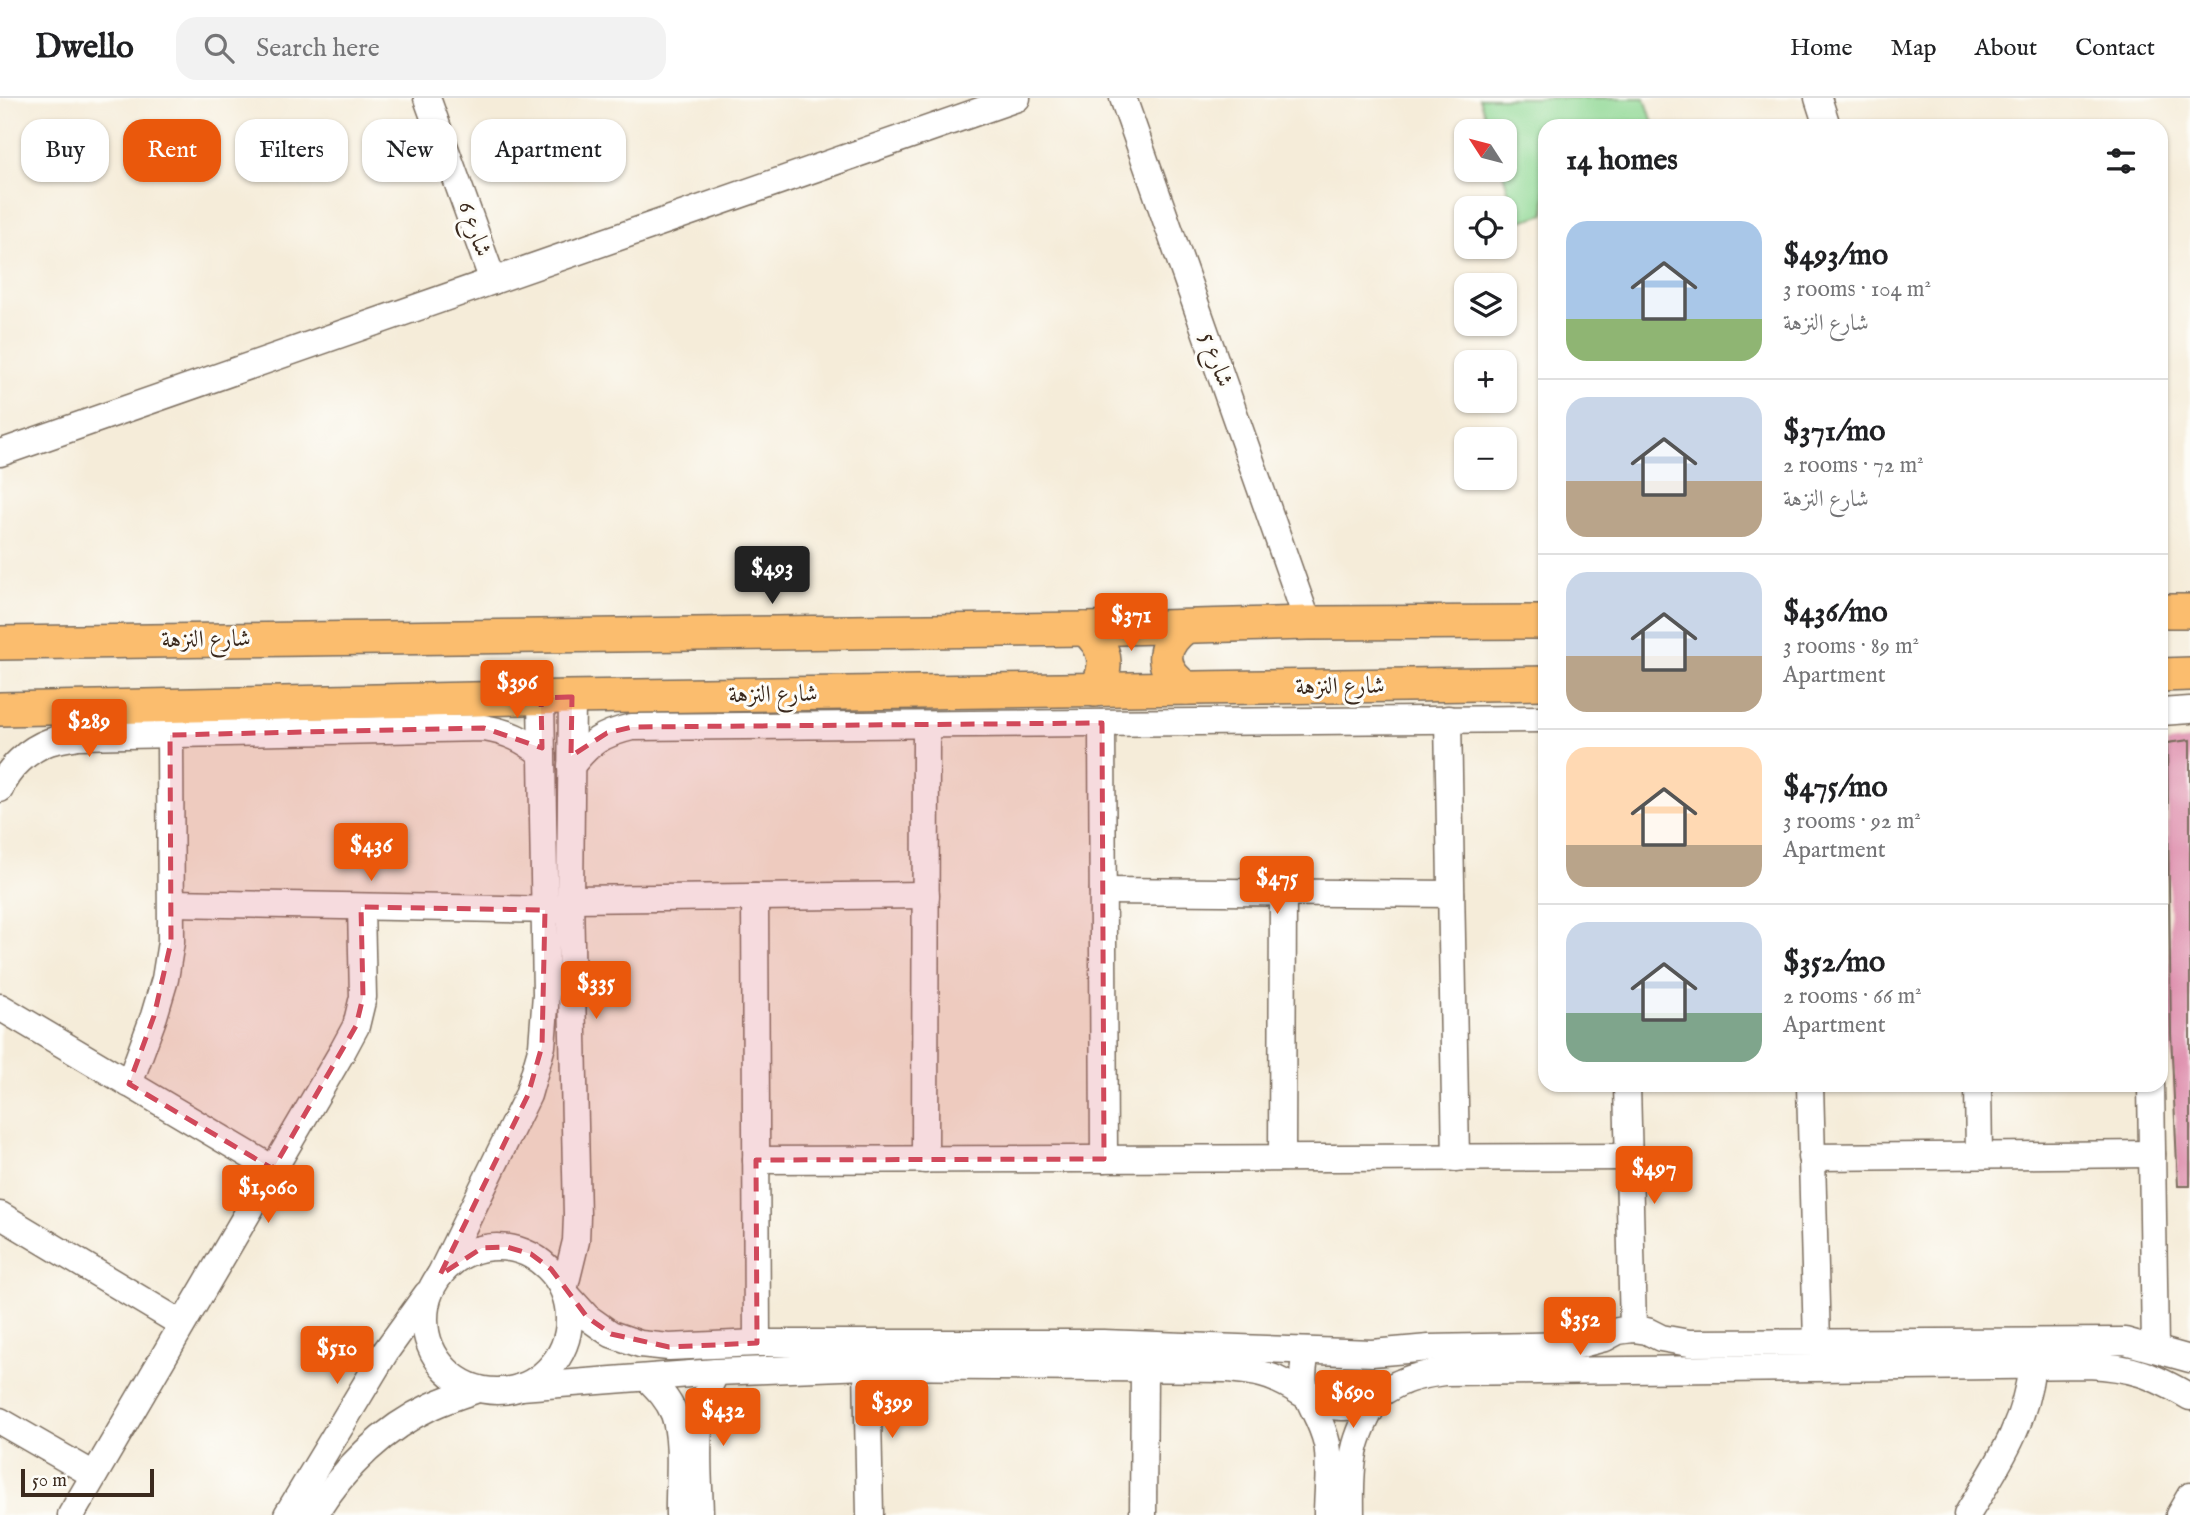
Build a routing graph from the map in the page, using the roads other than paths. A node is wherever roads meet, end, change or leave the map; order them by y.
1 (428, 98) edge
2 (1017, 98) edge
3 (1123, 98) edge
4 (1818, 98) edge
5 (1825, 119) edge
6 (493, 281) junction
7 (0, 453) edge
8 (2168, 611) edge
9 (2190, 611) edge
10 (1538, 622) edge
11 (1308, 623) junction
12 (1185, 627) junction
13 (1085, 629) junction
14 (0, 643) edge
15 (2190, 674) edge
16 (2168, 675) edge
17 (1538, 684) edge
18 (1186, 688) junction
19 (1095, 691) junction
20 (556, 698) junction
21 (0, 709) edge
22 (2190, 710) edge
23 (2168, 712) edge
24 (1448, 719) junction
25 (1538, 719) edge
26 (1102, 723) junction
27 (926, 725) junction
28 (170, 735) junction
29 (542, 754) junction
30 (571, 766) junction
31 (0, 789) edge
32 (1103, 891) junction
33 (1283, 892) junction
34 (1451, 894) junction
35 (926, 895) junction
36 (755, 897) junction
37 (172, 904) junction
38 (561, 906) junction
39 (361, 907) junction
40 (0, 1007) edge
41 (129, 1084) junction
42 (1627, 1092) edge
43 (1810, 1092) edge
44 (1978, 1092) edge
45 (2151, 1092) edge
46 (2152, 1154) junction
47 (1979, 1155) junction
48 (1629, 1157) junction
49 (1811, 1157) junction
50 (1282, 1158) junction
51 (1456, 1158) junction
52 (1104, 1159) junction
53 (755, 1160) junction
54 (925, 1160) junction
55 (273, 1169) junction
56 (0, 1215) edge
57 (436, 1281) junction
58 (565, 1292) junction
59 (182, 1324) junction
60 (1633, 1329) junction
61 (1605, 1338) junction
62 (1661, 1338) junction
63 (757, 1343) junction
64 (1817, 1343) junction
65 (2155, 1348) junction
66 (1307, 1351) junction
67 (1372, 1353) junction
68 (2190, 1359) edge
69 (2032, 1366) junction
70 (867, 1367) junction
71 (1144, 1369) junction
72 (1657, 1369) junction
73 (1608, 1370) junction
74 (716, 1372) junction
75 (647, 1378) junction
76 (521, 1387) junction
77 (478, 1389) junction
78 (1381, 1394) junction
79 (1306, 1397) junction
80 (2190, 1397) edge
81 (0, 1421) edge
82 (94, 1475) junction
83 (2190, 1496) edge
84 (71, 1515) edge
85 (288, 1515) edge
86 (314, 1515) edge
87 (678, 1515) edge
88 (700, 1515) edge
89 (870, 1515) edge
90 (1143, 1515) edge
91 (1327, 1515) edge
92 (1351, 1515) edge
93 (1967, 1515) edge
94 (2179, 1515) edge

1 - 6 street, شارع 6
2 - 6 street
3 - 11 street, شارع 5
4 - 5 street
6 - 7 street
8 - 9 main road
10 - 11 main road, شارع النزهة
11 - 12 main road, شارع النزهة
12 - 13 main road, شارع النزهة
12 - 18 main road
13 - 14 main road, شارع النزهة
13 - 19 main road
15 - 16 main road
17 - 18 main road, شارع النزهة
18 - 19 main road, شارع النزهة
19 - 20 main road, شارع النزهة
20 - 21 main road, شارع النزهة
20 - 29 street
20 - 30 street
22 - 23 street
24 - 25 street
24 - 26 street
24 - 34 street
26 - 27 street
26 - 32 street
27 - 30 street
27 - 35 street
28 - 29 street
28 - 31 street
28 - 37 street
29 - 38 street
30 - 38 street
32 - 33 street
32 - 52 street
33 - 34 street
33 - 50 street
34 - 51 street
35 - 36 street
35 - 54 street
36 - 38 street
36 - 53 street
37 - 39 street
37 - 41 street
38 - 39 street
38 - 57 street
38 - 58 street
39 - 55 street
40 - 41 street
41 - 55 street
42 - 48 street
43 - 49 street
44 - 47 street
45 - 46 street
46 - 47 street
46 - 65 street
47 - 49 street
48 - 51 street
48 - 60 street
49 - 64 street
50 - 51 street
50 - 52 street
52 - 54 street
53 - 54 street
53 - 63 street
55 - 59 street
56 - 59 street
57 - 58 street
57 - 77 street
57 - 85 street
58 - 63 street
58 - 76 street
59 - 82 street
60 - 61 street
60 - 62 street
61 - 67 street
61 - 73 street
62 - 64 street
62 - 72 street
63 - 66 street
64 - 65 street
65 - 68 street
66 - 67 street
66 - 79 street
67 - 78 street
69 - 72 street
69 - 80 street
69 - 93 street
70 - 71 street
70 - 74 street
70 - 89 street
71 - 79 street
71 - 90 street
72 - 73 street
73 - 78 street
74 - 75 street
74 - 88 street
75 - 76 street
75 - 87 street
76 - 77 street
77 - 86 street
78 - 79 street
78 - 92 street
79 - 91 street
81 - 82 street
82 - 84 street
83 - 94 street

